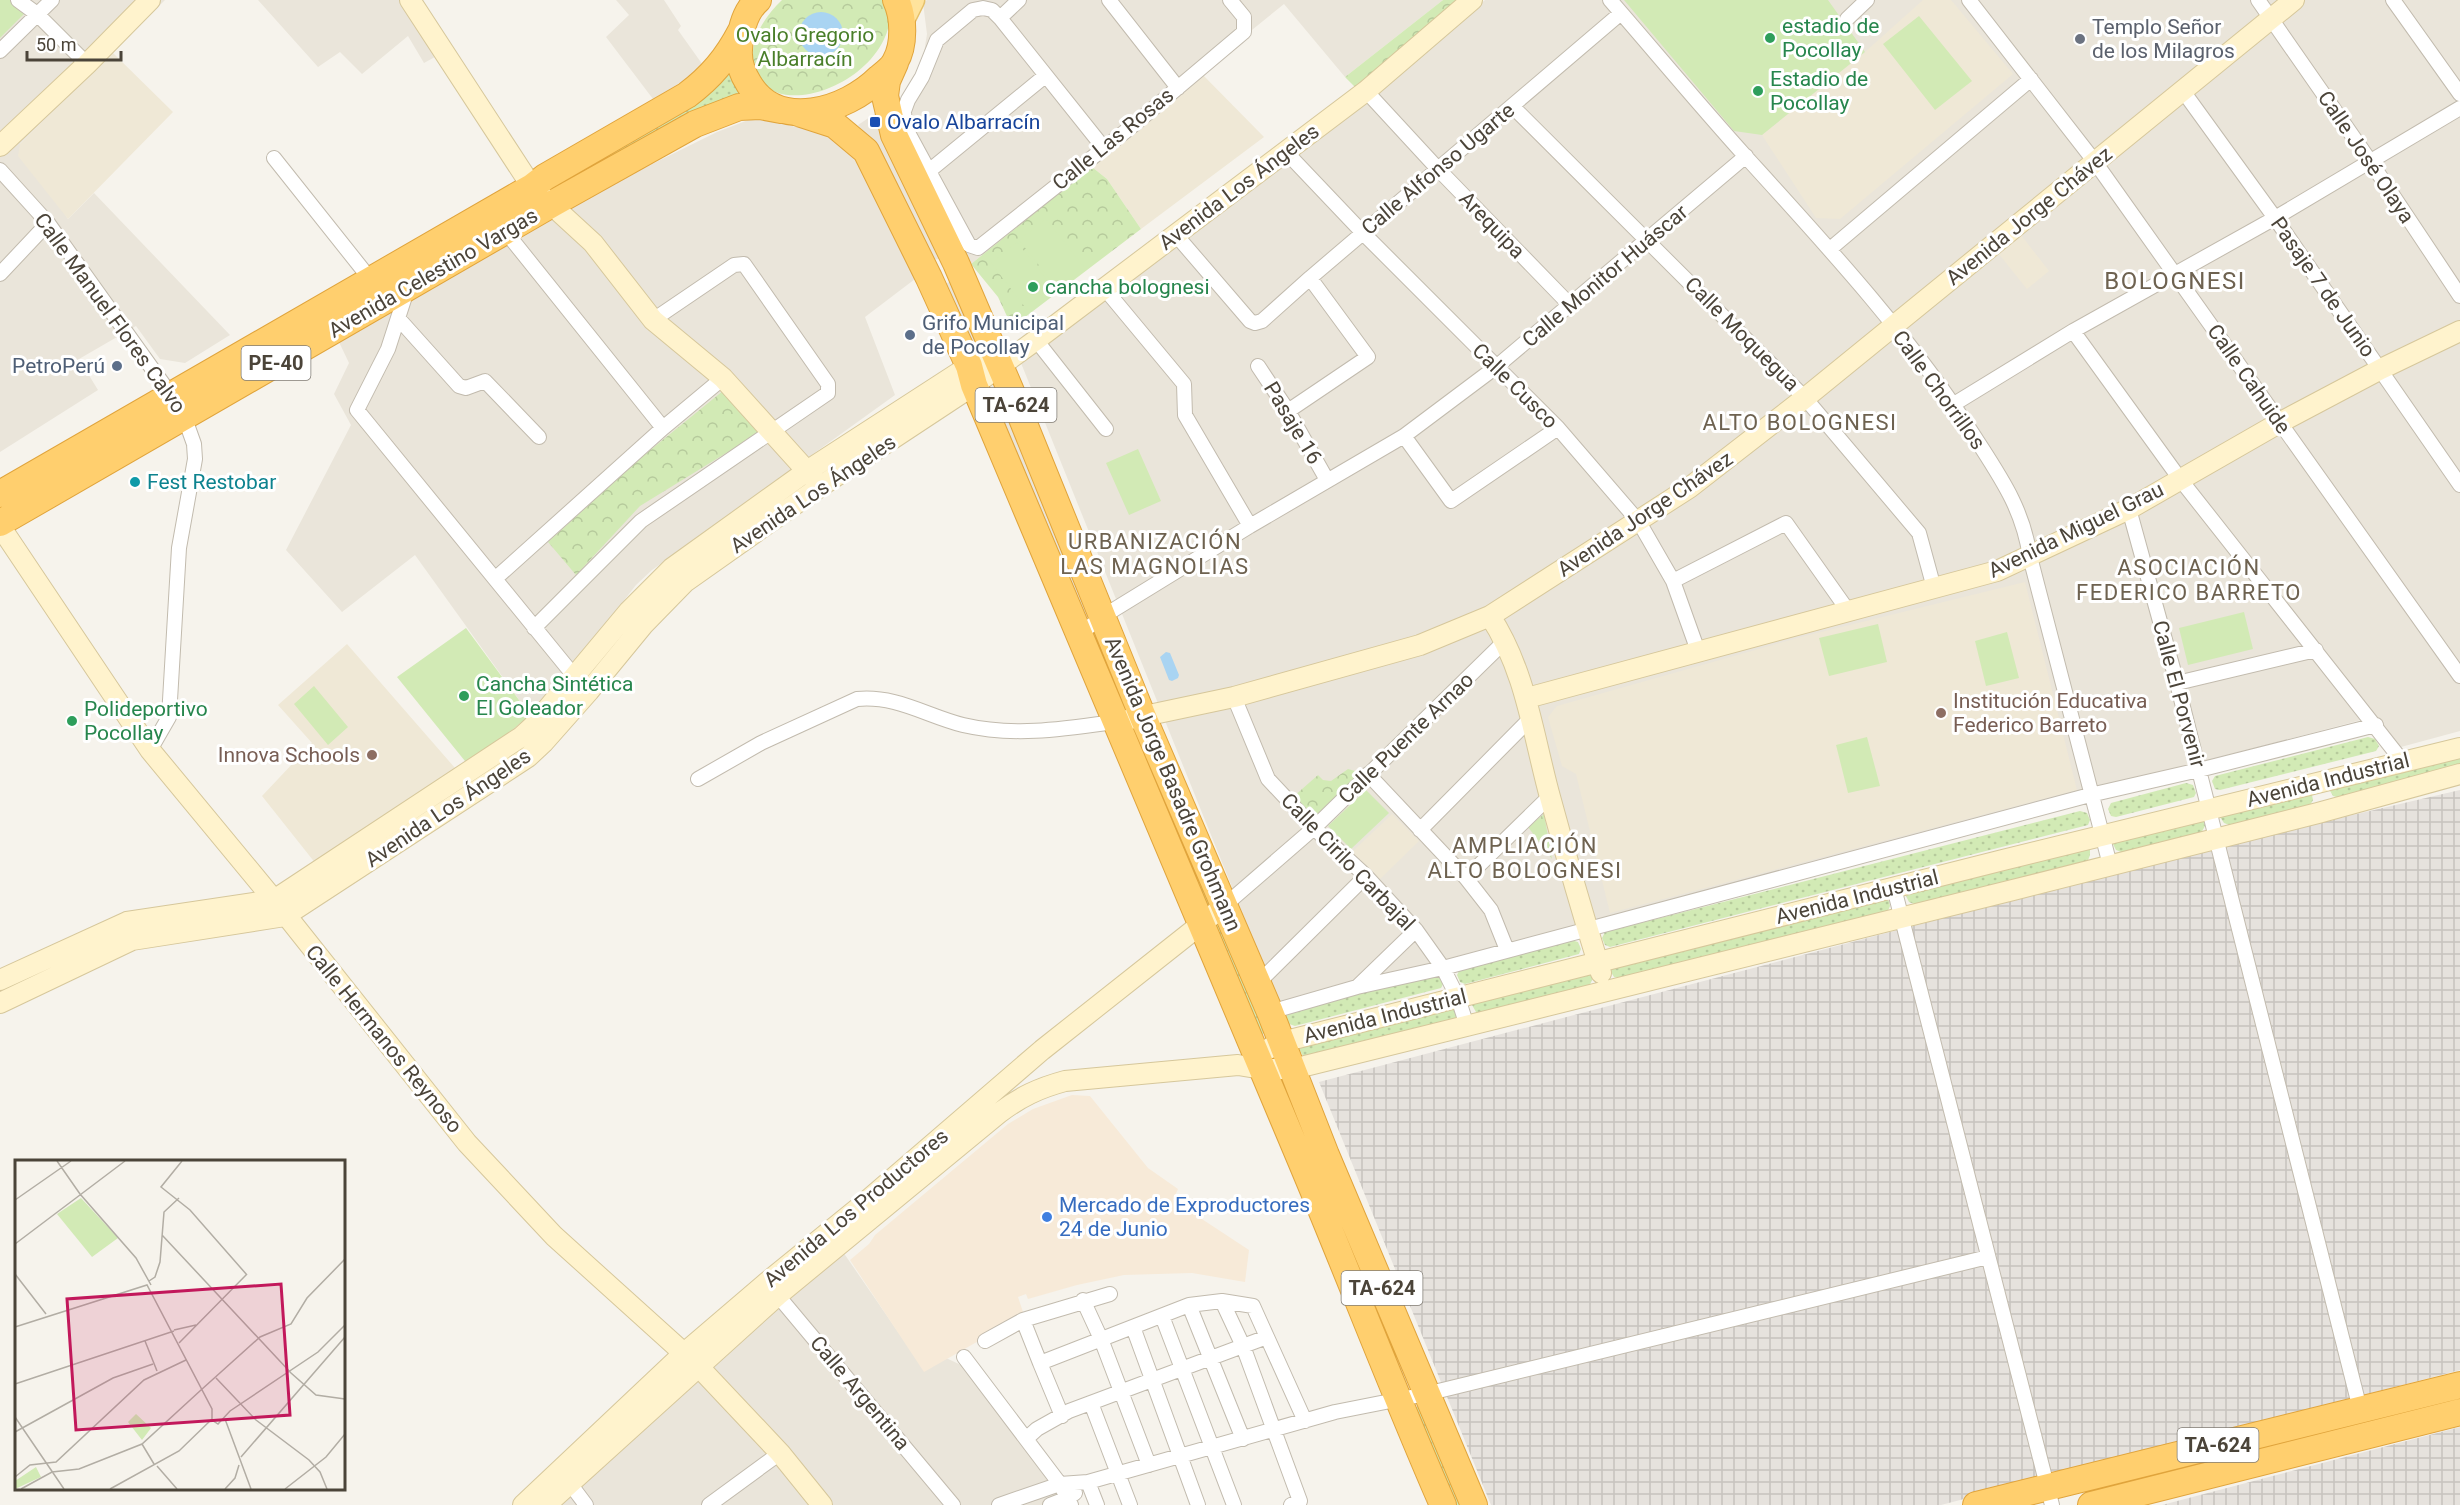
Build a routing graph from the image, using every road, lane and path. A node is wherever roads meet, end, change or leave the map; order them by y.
1 (18, 0) edge
2 (52, 0) edge
3 (150, 0) edge
4 (410, 0) edge
5 (1019, 0) edge
6 (1109, 0) edge
7 (1230, 0) edge
8 (1472, 0) edge
9 (1610, 0) edge
10 (1867, 0) edge
11 (1969, 0) edge
12 (2258, 0) edge
13 (2295, 0) edge
14 (2393, 0) edge
15 (903, 7) edge
16 (750, 10) edge
17 (1622, 13) junction
18 (37, 14) junction
19 (1000, 18) junction
20 (1847, 19) dead end
21 (2271, 19) junction
22 (0, 51) edge
23 (895, 63) junction
24 (87, 64) junction
25 (1045, 76) junction
26 (2031, 79) junction
27 (1178, 88) junction
28 (1366, 91) junction
29 (2182, 91) junction
30 (2460, 94) edge
31 (1512, 106) junction
32 (2460, 108) edge
33 (790, 112) junction
34 (0, 146) edge
35 (1103, 147) junction
36 (1286, 152) junction
37 (1746, 156) junction
38 (274, 158) dead end
39 (2370, 161) junction
40 (2096, 162) junction
41 (1438, 169) junction
42 (0, 170) edge
43 (929, 171) junction
44 (532, 187) junction
45 (552, 204) junction
46 (2275, 218) junction
47 (48, 223) junction
48 (505, 231) junction
49 (1363, 233) junction
50 (1176, 235) junction
51 (1648, 240) junction
52 (1830, 249) junction
53 (962, 254) junction
54 (429, 261) junction
55 (0, 274) edge
56 (2177, 274) junction
57 (929, 278) junction
58 (1310, 278) junction
59 (371, 280) junction
60 (408, 287) junction
61 (1105, 289) junction
62 (2460, 296) edge
63 (1570, 305) junction
64 (398, 318) junction
65 (653, 320) junction
66 (1893, 327) junction
67 (2073, 331) junction
68 (2460, 331) edge
69 (1036, 340) junction
70 (1000, 366) junction
71 (1258, 366) dead end
72 (1496, 367) junction
73 (2381, 369) junction
74 (972, 375) junction
75 (723, 378) junction
76 (1805, 398) junction
77 (1954, 404) junction
78 (178, 406) junction
79 (1288, 411) junction
80 (2279, 423) junction
81 (663, 428) junction
82 (1558, 428) junction
83 (1106, 429) dead end
84 (772, 431) junction
85 (1404, 436) junction
86 (539, 437) dead end
87 (807, 471) junction
88 (2180, 479) junction
89 (1327, 480) junction
90 (2460, 485) edge
91 (821, 486) junction
92 (0, 494) edge
93 (2129, 509) junction
94 (1639, 522) junction
95 (0, 524) edge
96 (1250, 526) junction
97 (2030, 556) junction
98 (496, 578) junction
99 (1673, 581) junction
100 (1934, 588) junction
101 (1849, 612) junction
102 (1490, 616) junction
103 (1102, 617) junction
104 (534, 628) junction
105 (1077, 636) junction
106 (1506, 640) junction
107 (2316, 650) junction
108 (1698, 651) junction
109 (2460, 676) edge
110 (575, 677) junction
111 (2178, 683) junction
112 (1234, 697) junction
113 (1527, 698) junction
114 (1143, 717) junction
115 (1531, 718) junction
116 (1114, 722) junction
117 (548, 723) junction
118 (2376, 725) junction
119 (2460, 748) edge
120 (150, 750) junction
121 (2403, 762) junction
122 (2199, 770) junction
123 (1368, 774) junction
124 (2460, 774) edge
125 (698, 779) dead end
126 (2090, 795) junction
127 (1550, 796) junction
128 (2209, 810) junction
129 (1314, 828) junction
130 (1420, 830) junction
131 (2102, 836) junction
132 (2215, 839) junction
133 (2110, 865) junction
134 (1366, 876) junction
135 (1466, 878) junction
136 (1894, 888) junction
137 (1224, 906) junction
138 (280, 908) junction
139 (1902, 917) junction
140 (1200, 926) junction
141 (1588, 929) junction
142 (1416, 930) junction
143 (94, 948) junction
144 (1507, 950) junction
145 (1597, 963) junction
146 (1443, 968) junction
147 (0, 980) edge
148 (1257, 984) junction
149 (1357, 987) junction
150 (1606, 991) junction
151 (1458, 998) junction
152 (0, 1002) edge
153 (1270, 1012) junction
154 (1467, 1026) junction
155 (1282, 1042) junction
156 (1042, 1050) junction
157 (1259, 1062) junction
158 (1293, 1069) junction
159 (1065, 1081) junction
160 (1326, 1155) junction
161 (1302, 1164) junction
162 (1988, 1257) junction
163 (772, 1289) junction
164 (1110, 1293) dead end
165 (1083, 1300) junction
166 (1222, 1301) junction
167 (1189, 1305) junction
168 (1162, 1316) junction
169 (1023, 1320) junction
170 (1133, 1327) junction
171 (1267, 1337) junction
172 (1101, 1340) junction
173 (985, 1341) dead end
174 (1243, 1346) junction
175 (683, 1354) junction
176 (964, 1357) dead end
177 (1212, 1358) junction
178 (1040, 1363) junction
179 (698, 1366) junction
180 (1182, 1369) junction
181 (1152, 1380) junction
182 (2460, 1385) edge
183 (1121, 1392) junction
184 (1426, 1394) junction
185 (1397, 1400) junction
186 (1091, 1403) junction
187 (2361, 1410) junction
188 (2460, 1412) edge
189 (1062, 1416) junction
190 (1305, 1421) junction
191 (1274, 1430) junction
192 (2365, 1436) junction
193 (1026, 1439) junction
194 (1243, 1439) junction
195 (1212, 1448) junction
196 (780, 1453) junction
197 (1179, 1457) junction
198 (1149, 1465) junction
199 (1118, 1474) junction
200 (564, 1477) junction
201 (1088, 1482) junction
202 (1060, 1484) junction
203 (2049, 1496) edge
204 (1069, 1502) edge
205 (524, 1505) edge
206 (546, 1505) edge
207 (586, 1505) edge
208 (709, 1505) edge
209 (822, 1505) edge
210 (953, 1505) edge
211 (999, 1505) edge
212 (1050, 1505) edge
213 (1096, 1505) edge
214 (1130, 1505) edge
215 (1198, 1505) edge
216 (1234, 1505) edge
217 (1291, 1505) edge
218 (1443, 1505) edge
219 (1474, 1505) edge
220 (1976, 1505) edge
221 (2091, 1505) edge

1 - 18 street
2 - 18 street
3 - 24 street
4 - 44 street
5 - 19 street
6 - 27 street
7 - 27 street, Calle Las Rosas
8 - 28 street, Avenida Los Ángeles
9 - 17 street, Calle Chorrillos
10 - 20 street
11 - 26 street, Calle Cahuide
12 - 21 street, Calle José Olaya
13 - 21 street, Avenida Jorge Chávez
14 - 30 street
15 - 23 highway, Avenida Jorge Basadre Grohmann
16 - 33 highway
16 - 44 highway, Avenida Celestino Vargas / PE-40
17 - 31 street, Calle Alfonso Ugarte
17 - 37 street, Calle Chorrillos
18 - 22 street
18 - 24 street
19 - 25 street
19 - 43 street
21 - 29 street, Avenida Jorge Chávez
21 - 39 street, Calle José Olaya
23 - 33 highway
23 - 53 highway, Avenida Jorge Basadre Grohmann / TA-624
24 - 34 street
25 - 35 street
25 - 43 street
26 - 40 street, Calle Cahuide
26 - 52 street
27 - 35 street, Calle Las Rosas
28 - 36 street, Avenida Los Ángeles
28 - 41 street, Arequipa
29 - 40 street, Avenida Jorge Chávez
29 - 46 street, Pasaje 7 de Junio
31 - 41 street, Calle Alfonso Ugarte
31 - 51 street, Calle Moquegua
32 - 39 street
33 - 45 highway, Avenida Celestino Vargas / PE-40
33 - 57 highway, Avenida Jorge Basadre Grohmann / TA-624
35 - 53 street, Calle Las Rosas
36 - 49 street, Calle Cusco
36 - 50 street, Avenida Los Ángeles
37 - 51 street, Calle Monitor Huáscar
37 - 52 street, Calle Chorrillos
38 - 59 street
39 - 46 street
39 - 62 street, Calle José Olaya
40 - 56 street, Calle Cahuide
40 - 66 street, Avenida Jorge Chávez
41 - 49 street, Calle Alfonso Ugarte
41 - 63 street, Arequipa
42 - 47 street, Calle Manuel Flores Calvo
43 - 53 street
44 - 45 street
44 - 54 highway, Avenida Celestino Vargas / PE-40
45 - 48 highway, Avenida Celestino Vargas / PE-40
45 - 65 street
46 - 56 street
46 - 73 street, Pasaje 7 de Junio
47 - 55 street
47 - 78 street, Calle Manuel Flores Calvo
48 - 54 highway, Avenida Celestino Vargas / PE-40
48 - 81 street
49 - 58 street, Calle Alfonso Ugarte
49 - 72 street, Calle Cusco
50 - 58 street, Calle Alfonso Ugarte
50 - 61 street, Avenida Los Ángeles
51 - 63 street, Calle Monitor Huáscar
51 - 76 street, Calle Moquegua
52 - 66 street, Calle Chorrillos
53 - 57 highway
53 - 70 highway, Avenida Jorge Basadre Grohmann / TA-624
54 - 59 highway, Avenida Celestino Vargas / PE-40
54 - 60 highway, Avenida Celestino Vargas / PE-40
56 - 67 street
56 - 80 street, Calle Cahuide
57 - 74 highway, Avenida Jorge Basadre Grohmann / TA-624
58 - 79 street
59 - 78 highway, Avenida Celestino Vargas / PE-40
60 - 64 street
60 - 78 highway, Avenida Celestino Vargas / PE-40
61 - 69 street, Avenida Los Ángeles
61 - 96 street
63 - 72 street, Calle Monitor Huáscar
64 - 86 street
64 - 98 street
65 - 75 street
65 - 84 street
66 - 76 street, Avenida Jorge Chávez
66 - 77 street, Calle Chorrillos
67 - 77 street
67 - 88 street
68 - 73 street, Avenida Miguel Grau
69 - 70 street, Avenida Los Ángeles
69 - 83 street
70 - 74 street, Avenida Los Ángeles
70 - 103 highway, Avenida Jorge Basadre Grohmann / TA-624
71 - 79 street, Pasaje 16
72 - 82 street, Calle Cusco
72 - 85 street, Calle Monitor Huáscar
73 - 80 street, Avenida Miguel Grau
73 - 90 street, Pasaje 7 de Junio
74 - 87 street, Avenida Los Ángeles
74 - 91 street, Avenida Los Ángeles
74 - 105 highway, Avenida Jorge Basadre Grohmann / TA-624
75 - 81 street
75 - 84 street
76 - 94 street, Avenida Jorge Chávez
76 - 100 street, Calle Moquegua
77 - 97 street, Calle Chorrillos
78 - 92 highway, Avenida Celestino Vargas / PE-40
78 - 95 highway, Avenida Celestino Vargas / PE-40
78 - 120 street, Calle Manuel Flores Calvo
79 - 89 street, Pasaje 16
80 - 88 street, Avenida Miguel Grau
80 - 109 street, Calle Cahuide
81 - 98 street
82 - 85 street
82 - 94 street, Calle Cusco
84 - 87 street
84 - 104 street
85 - 89 street, Calle Monitor Huáscar
87 - 91 street
87 - 110 street, Avenida Los Ángeles
88 - 93 street, Avenida Miguel Grau
88 - 107 street
89 - 96 street, Calle Monitor Huáscar
91 - 117 street, Avenida Los Ángeles
93 - 97 street, Avenida Miguel Grau
93 - 111 street, Calle El Porvenir
94 - 99 street, Calle Cusco
94 - 102 street, Avenida Jorge Chávez
95 - 120 street, Calle Hermanos Reynoso
96 - 103 street, Calle Monitor Huáscar
97 - 100 street, Avenida Miguel Grau
97 - 126 street, Calle Chorrillos
98 - 104 street
99 - 101 street
99 - 108 street, Calle Cusco
100 - 101 street, Avenida Miguel Grau
101 - 108 street, Avenida Miguel Grau
102 - 106 street
102 - 112 street, Avenida Jorge Chávez
103 - 105 street, Calle Monitor Huáscar
103 - 114 highway, Avenida Jorge Basadre Grohmann / TA-624
104 - 110 street
105 - 116 highway, Avenida Jorge Basadre Grohmann / TA-624
106 - 113 street
106 - 123 street, Calle Puente Arnao
107 - 111 street
107 - 118 street
108 - 113 street, Avenida Miguel Grau
110 - 117 street, Avenida Los Ángeles
111 - 122 street, Calle El Porvenir
112 - 114 street, Avenida Jorge Chávez
112 - 129 street, Calle Cirilo Carbajal
113 - 115 street
114 - 116 street, Avenida Jorge Chávez
114 - 137 highway, Avenida Jorge Basadre Grohmann / TA-624
115 - 127 street
115 - 130 street
116 - 125 street
116 - 140 highway, Avenida Jorge Basadre Grohmann / TA-624
117 - 138 street, Avenida Los Ángeles
118 - 121 street
118 - 122 street
119 - 121 street, Avenida Industrial
120 - 138 street, Calle Hermanos Reynoso
121 - 128 street, Avenida Industrial
122 - 126 street
122 - 128 street, Calle El Porvenir
123 - 129 street, Calle Puente Arnao
123 - 130 street
124 - 132 street, Avenida Industrial
126 - 131 street, Calle Chorrillos
126 - 141 street
127 - 135 street
127 - 141 street
128 - 131 street, Avenida Industrial
128 - 132 street, Calle El Porvenir
129 - 134 street, Calle Cirilo Carbajal
129 - 137 street, Calle Puente Arnao
130 - 135 street
131 - 133 street, Calle Chorrillos
131 - 136 street, Avenida Industrial
132 - 133 street, Avenida Industrial
132 - 187 street, Calle El Porvenir
133 - 139 street, Avenida Industrial
134 - 142 street, Calle Cirilo Carbajal
134 - 148 street
135 - 144 street
136 - 139 street
136 - 145 street, Avenida Industrial
137 - 140 street, Avenida Los Productores
137 - 148 highway, Avenida Jorge Basadre Grohmann / TA-624
138 - 143 street, Avenida Los Ángeles
138 - 175 street, Calle Hermanos Reynoso
139 - 150 street, Avenida Industrial
139 - 162 street
140 - 156 street, Avenida Los Productores
140 - 157 highway, Avenida Jorge Basadre Grohmann / TA-624
141 - 144 street
141 - 145 street
142 - 146 street, Calle Cirilo Carbajal
142 - 149 street
143 - 147 street, Avenida Los Ángeles
143 - 152 street, Avenida Los Ángeles
144 - 146 street
145 - 150 street
145 - 151 street, Avenida Industrial
146 - 149 street
146 - 151 street, Calle Cirilo Carbajal
148 - 153 highway, Avenida Jorge Basadre Grohmann / TA-624
149 - 153 street
150 - 154 street, Avenida Industrial
151 - 154 street, Calle Cirilo Carbajal
151 - 155 street, Avenida Industrial
153 - 155 highway, Avenida Jorge Basadre Grohmann / TA-624
154 - 158 street, Avenida Industrial
155 - 157 street, Avenida Industrial
155 - 158 highway, Avenida Jorge Basadre Grohmann / TA-624
156 - 159 street
156 - 163 street, Avenida Los Productores
157 - 158 street, Avenida Industrial
157 - 159 street, Avenida Los Productores
157 - 161 highway, Avenida Jorge Basadre Grohmann / TA-624
158 - 160 highway, Avenida Jorge Basadre Grohmann / TA-624
159 - 163 street, Avenida Los Productores
160 - 161 highway
160 - 184 highway, Avenida Jorge Basadre Grohmann / TA-624
161 - 185 highway, Avenida Jorge Basadre Grohmann / TA-624
162 - 184 street
162 - 203 street
163 - 175 street, Avenida Los Productores
163 - 179 street, Avenida Los Productores
163 - 210 street, Calle Argentina
164 - 165 street
165 - 169 street
165 - 172 street
166 - 167 street
166 - 171 street
166 - 174 street
167 - 168 street
167 - 177 street
168 - 170 street
168 - 180 street
169 - 173 street
169 - 178 street
170 - 172 street
170 - 181 street
171 - 174 street
171 - 190 street
172 - 178 street
172 - 183 street
174 - 177 street
174 - 191 street
175 - 179 street, Calle Hermanos Reynoso
175 - 200 street, Avenida Los Productores
176 - 193 street
177 - 180 street
177 - 194 street
178 - 189 street
179 - 196 street, Calle Hermanos Reynoso
179 - 200 street, Avenida Los Productores
180 - 181 street
180 - 195 street
181 - 183 street
181 - 197 street
182 - 187 highway, TA-624
183 - 186 street
183 - 198 street
184 - 185 street
184 - 219 highway, Avenida Jorge Basadre Grohmann / TA-624
185 - 190 street
185 - 218 highway, Avenida Jorge Basadre Grohmann / TA-624
186 - 189 street
186 - 199 street
187 - 192 street, Calle El Porvenir
187 - 203 highway, TA-624
188 - 192 highway, TA-624
189 - 193 street
190 - 191 street
191 - 194 street
191 - 217 street
192 - 221 highway, TA-624
193 - 202 street
194 - 195 street
195 - 197 street
195 - 216 street
196 - 208 street
196 - 209 street, Calle Hermanos Reynoso
197 - 198 street
197 - 215 street
198 - 199 street
199 - 201 street
199 - 214 street
200 - 205 street, Avenida Los Productores
200 - 206 street, Avenida Los Productores
200 - 207 street
201 - 202 street
201 - 204 street
201 - 213 street
202 - 204 street
202 - 211 street
203 - 220 highway, TA-624
204 - 212 street

